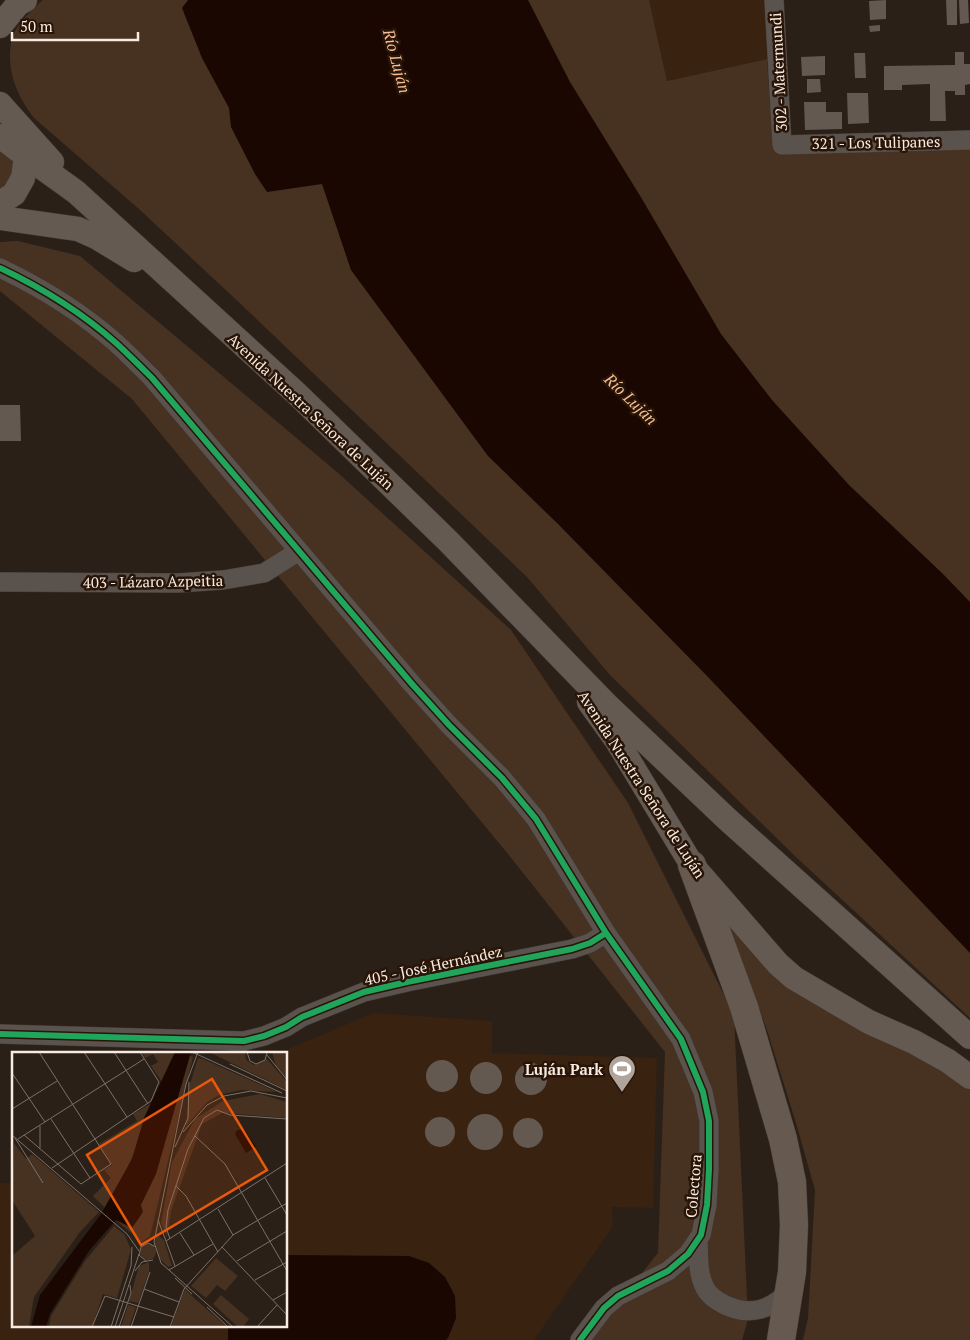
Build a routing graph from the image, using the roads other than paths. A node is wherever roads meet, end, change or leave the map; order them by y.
1 (25, 0) edge
2 (774, 0) edge
3 (0, 26) edge
4 (0, 104) edge
5 (0, 136) edge
6 (970, 140) edge
7 (782, 145) joint
8 (26, 156) junction
9 (76, 192) junction
10 (0, 203) edge
11 (0, 218) edge
12 (0, 268) edge
13 (195, 302) junction
14 (299, 551) junction
15 (0, 582) edge
16 (540, 637) junction
17 (692, 865) junction
18 (606, 933) junction
19 (0, 1034) edge
20 (970, 1038) edge
21 (970, 1077) edge
22 (698, 1239) junction
23 (790, 1290) junction
24 (580, 1340) edge
25 (781, 1340) edge

1 - 3 main road
2 - 7 street, 302 - Matermundi
4 - 9 main road, Avenida Nuestra Señora de Luján
5 - 8 main road, Avenida Nuestra Señora de Luján
6 - 7 street, 321 - Los Tulipanes
8 - 9 main road, Avenida Nuestra Señora de Luján
8 - 10 main road
9 - 13 main road, Avenida Nuestra Señora de Luján
11 - 13 main road
12 - 14 street, Colectora
13 - 16 main road, Avenida Nuestra Señora de Luján
14 - 15 street, 403 - Lázaro Azpeitia
14 - 18 street, Colectora
16 - 17 main road, Avenida Nuestra Señora de Luján
16 - 20 main road, Avenida Nuestra Señora de Luján
17 - 21 main road, Avenida Nuestra Señora de Luján
17 - 23 highway
18 - 19 street, 405 - José Hernández
18 - 22 street, Colectora
22 - 23 street
22 - 24 street, Colectora
23 - 25 highway

